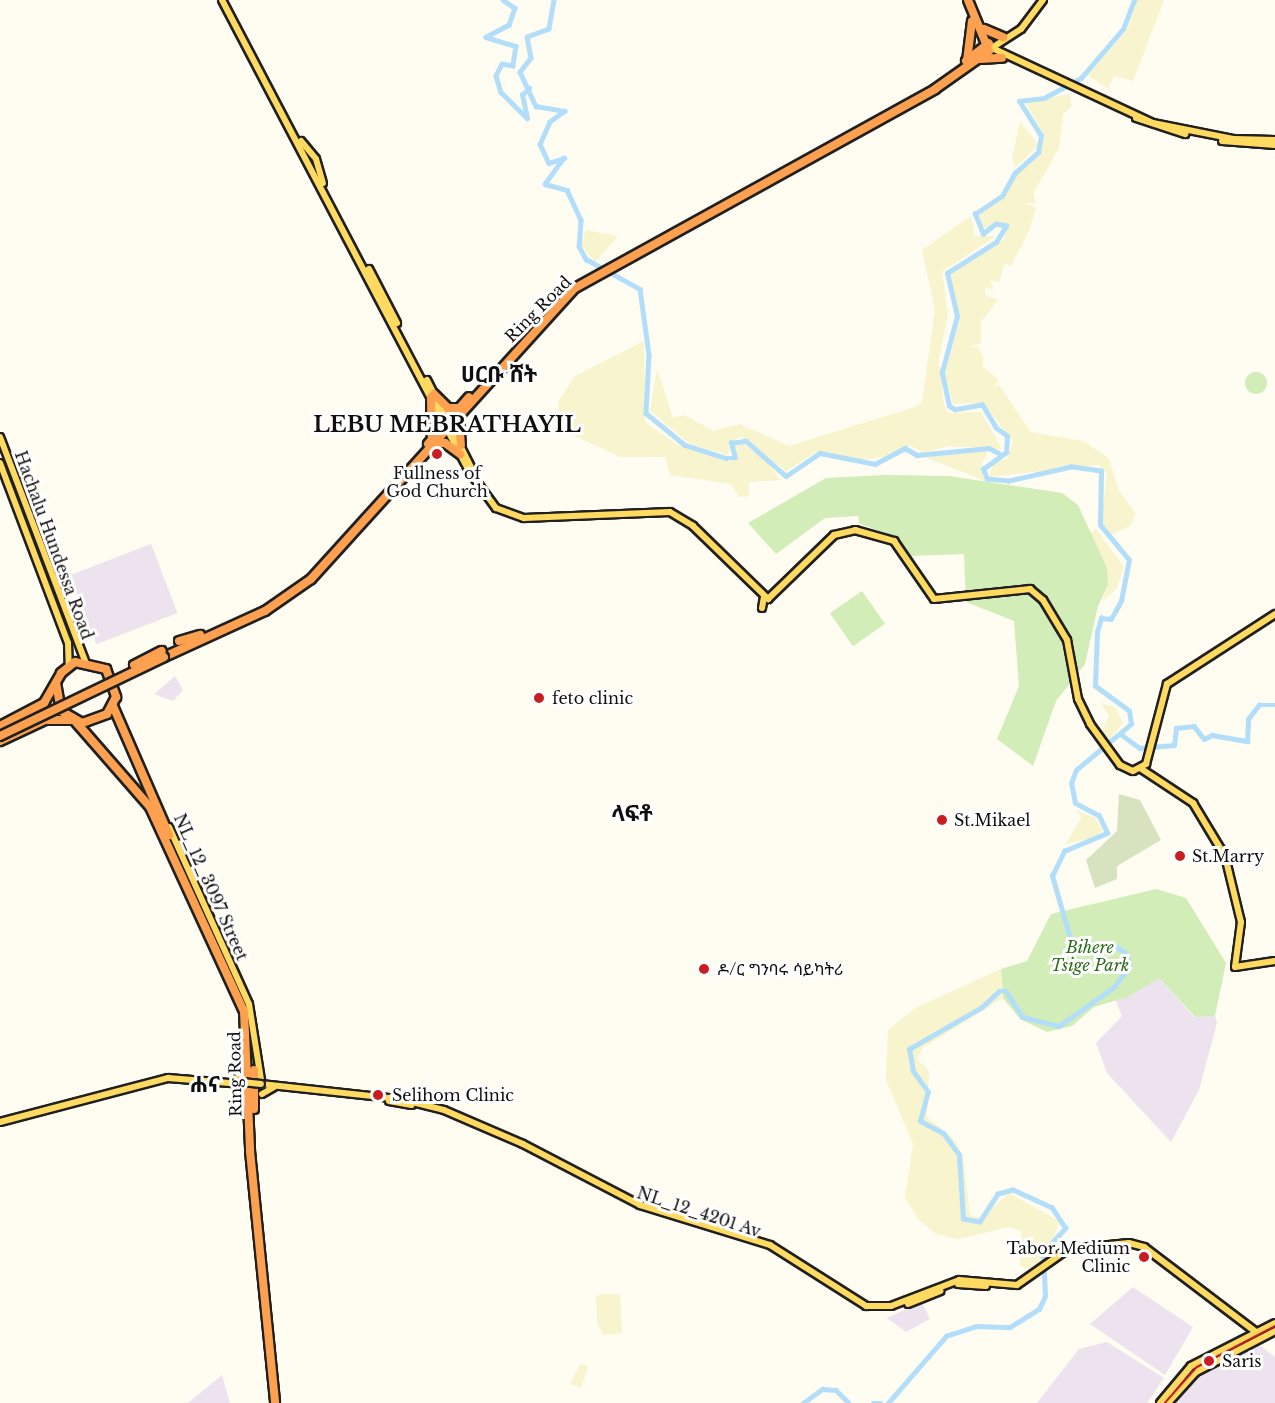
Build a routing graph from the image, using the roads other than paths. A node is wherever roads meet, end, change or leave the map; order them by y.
1 (224, 0) edge
2 (966, 0) edge
3 (1041, 0) edge
4 (974, 19) junction
5 (1005, 38) junction
6 (987, 45) junction
7 (1005, 57) junction
8 (971, 60) junction
9 (1150, 124) junction
10 (1275, 140) edge
11 (1275, 145) edge
12 (308, 157) junction
13 (313, 168) junction
14 (433, 395) junction
15 (460, 410) junction
16 (447, 425) junction
17 (0, 437) edge
18 (433, 442) junction
19 (461, 450) junction
20 (0, 463) edge
21 (11, 497) junction
22 (20, 497) junction
23 (766, 597) junction
24 (762, 608) dead end
25 (1275, 613) edge
26 (202, 637) junction
27 (179, 641) dead end
28 (184, 652) dead end
29 (163, 654) junction
30 (85, 661) junction
31 (69, 666) junction
32 (56, 684) junction
33 (113, 706) junction
34 (74, 720) junction
35 (0, 726) edge
36 (0, 730) edge
37 (124, 735) junction
38 (0, 736) edge
39 (0, 741) edge
40 (1141, 768) junction
41 (159, 826) junction
42 (1275, 961) edge
43 (239, 1071) junction
44 (262, 1076) junction
45 (229, 1078) junction
46 (143, 1081) junction
47 (241, 1082) junction
48 (274, 1086) junction
49 (261, 1087) junction
50 (0, 1120) edge
51 (1275, 1323) edge
52 (1275, 1331) edge
53 (1254, 1333) junction
54 (277, 1403) edge
55 (1160, 1403) edge
56 (1168, 1403) edge

1 - 12 main road
2 - 4 highway
3 - 5 main road
4 - 5 highway
4 - 6 highway
4 - 8 highway
5 - 6 main road
5 - 7 main road
6 - 7 main road
6 - 8 highway, Ring Road
7 - 8 highway
7 - 9 main road
8 - 15 highway, Ring Road
9 - 10 main road
9 - 11 main road
12 - 13 main road
12 - 13 main road
13 - 14 main road
14 - 15 highway
14 - 16 main road
14 - 18 highway
15 - 16 highway, Ring Road
15 - 19 highway
16 - 18 highway, Ring Road
16 - 19 main road
17 - 22 main road, Hachalu Hundessa Road
18 - 19 highway
18 - 26 highway, Ring Road
19 - 23 main road
20 - 21 main road
21 - 22 main road
21 - 31 main road
22 - 30 main road, Hachalu Hundessa Road
23 - 24 main road
23 - 40 main road
25 - 40 main road
26 - 27 highway
26 - 28 highway
26 - 29 highway, Ring Road
29 - 36 highway, bridge
29 - 38 highway, bridge
30 - 31 highway
30 - 33 highway
31 - 32 highway
32 - 34 highway
32 - 35 highway
33 - 34 highway
33 - 37 highway, Ring Road
34 - 39 highway
34 - 41 highway, Ring Road
37 - 44 main road, NL_12_3097 Street
37 - 54 highway, Ring Road
40 - 42 main road
41 - 43 main road
41 - 54 highway, Ring Road
43 - 45 main road
43 - 47 main road
44 - 48 main road
44 - 49 main road, NL_12_3097 Street
45 - 46 main road
45 - 47 main road
46 - 47 main road
46 - 50 main road
47 - 49 main road, NL_12_4201 Av, bridge
48 - 49 main road, NL_12_4201 Av
48 - 53 main road, NL_12_4201 Av
51 - 53 main road
52 - 56 main road
53 - 55 main road

